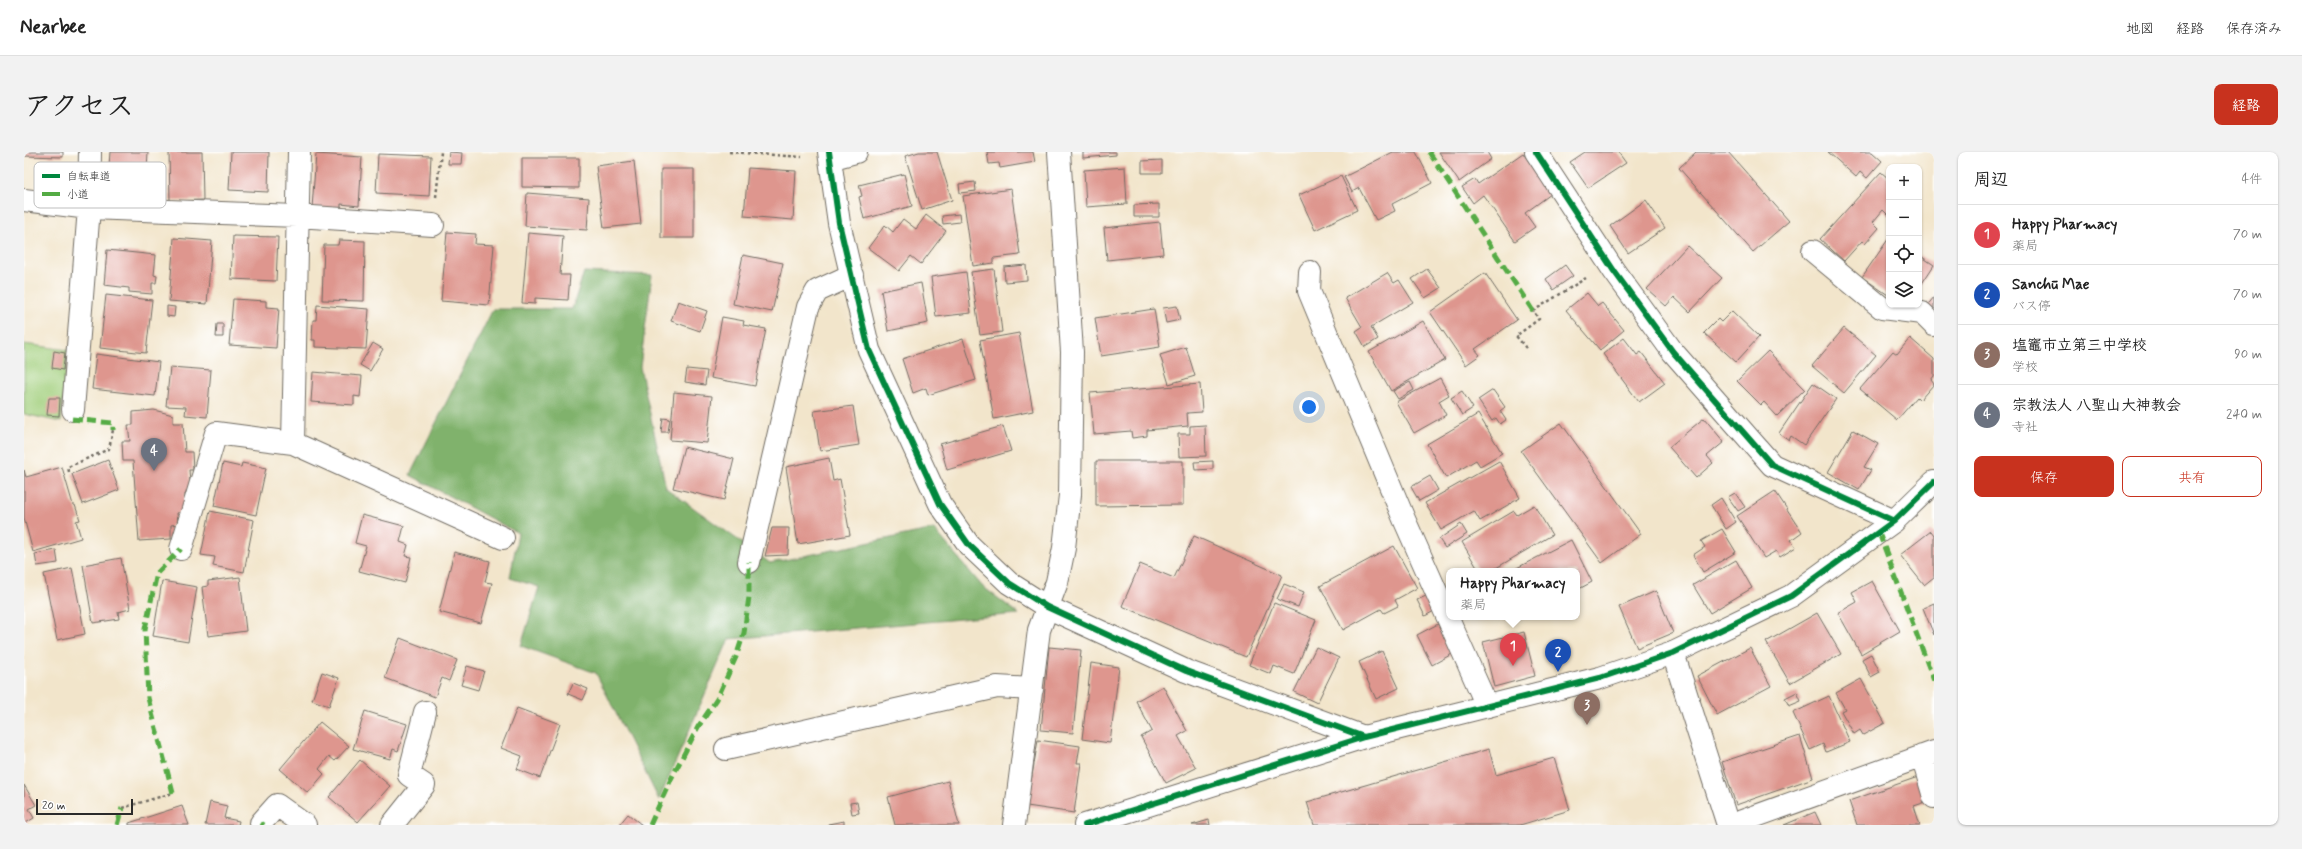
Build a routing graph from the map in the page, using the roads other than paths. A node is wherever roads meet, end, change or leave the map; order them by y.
1 (90, 152) edge
2 (299, 152) edge
3 (856, 152) edge
4 (1059, 152) edge
5 (1536, 152) edge
6 (830, 156) edge
7 (90, 162) edge
8 (24, 200) edge
9 (34, 201) edge
10 (89, 208) joint
11 (297, 216) junction
12 (433, 224) road end
13 (1812, 251) dead end
14 (1310, 272) dead end
15 (852, 276) junction
16 (1934, 325) edge
17 (74, 410) dead end
18 (293, 443) junction
19 (1934, 482) edge
20 (1894, 521) junction
21 (503, 538) dead end
22 (181, 549) dead end
23 (749, 562) dead end
24 (1047, 607) junction
25 (1446, 614) edge
26 (1449, 620) edge
27 (1673, 653) junction
28 (1032, 689) junction
29 (1487, 706) junction
30 (425, 712) dead end
31 (1364, 737) junction
32 (726, 749) dead end
33 (1928, 754) edge
34 (1934, 796) edge
35 (261, 823) dead end
36 (305, 825) edge
37 (392, 825) edge
38 (1014, 825) edge
39 (1085, 825) edge
40 (1728, 825) edge
41 (1731, 825) edge

1 - 7 street
2 - 11 street
3 - 6 street
4 - 24 street
5 - 20 street
6 - 15 street
8 - 9 street
10 - 11 street
10 - 17 street
11 - 12 street
11 - 18 street
13 - 16 street
14 - 25 street
15 - 23 street
15 - 24 street
18 - 21 street
18 - 22 street
19 - 20 street
20 - 27 street
24 - 28 street
24 - 31 street
26 - 29 street
27 - 29 street
27 - 40 street
28 - 32 street
28 - 38 street
29 - 31 street
30 - 37 street
31 - 39 street
33 - 34 street
33 - 41 street
35 - 36 street

